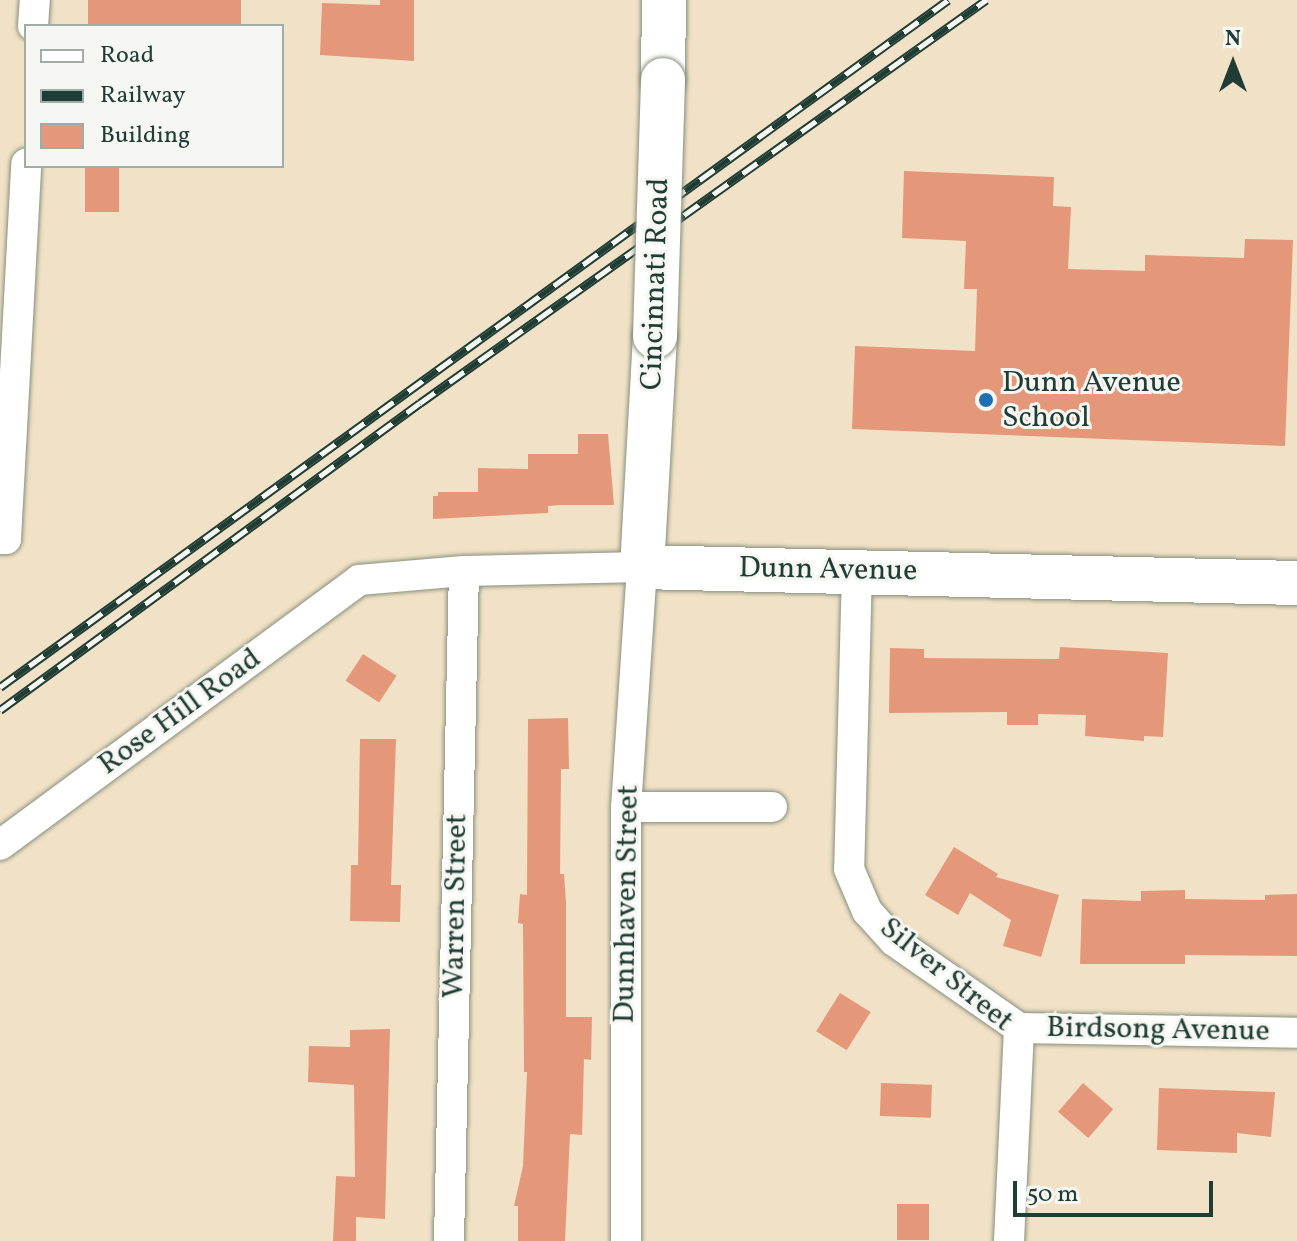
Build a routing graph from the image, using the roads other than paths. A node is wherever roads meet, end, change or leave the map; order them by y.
1 (35, 0) edge
2 (664, 0) edge
3 (33, 24) edge
4 (25, 168) edge
5 (11, 242) edge
6 (3, 539) edge
7 (642, 567) junction
8 (857, 570) junction
9 (464, 571) junction
10 (359, 580) joint
11 (1297, 583) edge
12 (626, 807) junction
13 (772, 807) dead end
14 (0, 845) edge
15 (1019, 1028) junction
16 (1297, 1033) edge
17 (449, 1241) edge
18 (626, 1241) edge
19 (1009, 1241) edge

1 - 3 street
2 - 7 street, Cincinnati Road, bridge
4 - 5 street
5 - 6 street
7 - 8 street, Dunn Avenue
7 - 9 street, Dunn Avenue
7 - 12 street, Dunnhaven Street
8 - 11 street, Dunn Avenue
8 - 15 street, Silver Street
9 - 10 street, Dunn Avenue
9 - 17 street, Warren Street
10 - 14 street, Rose Hill Road
12 - 13 street
12 - 18 street, Dunnhaven Street
15 - 16 street, Birdsong Avenue
15 - 19 street, Silver Street

